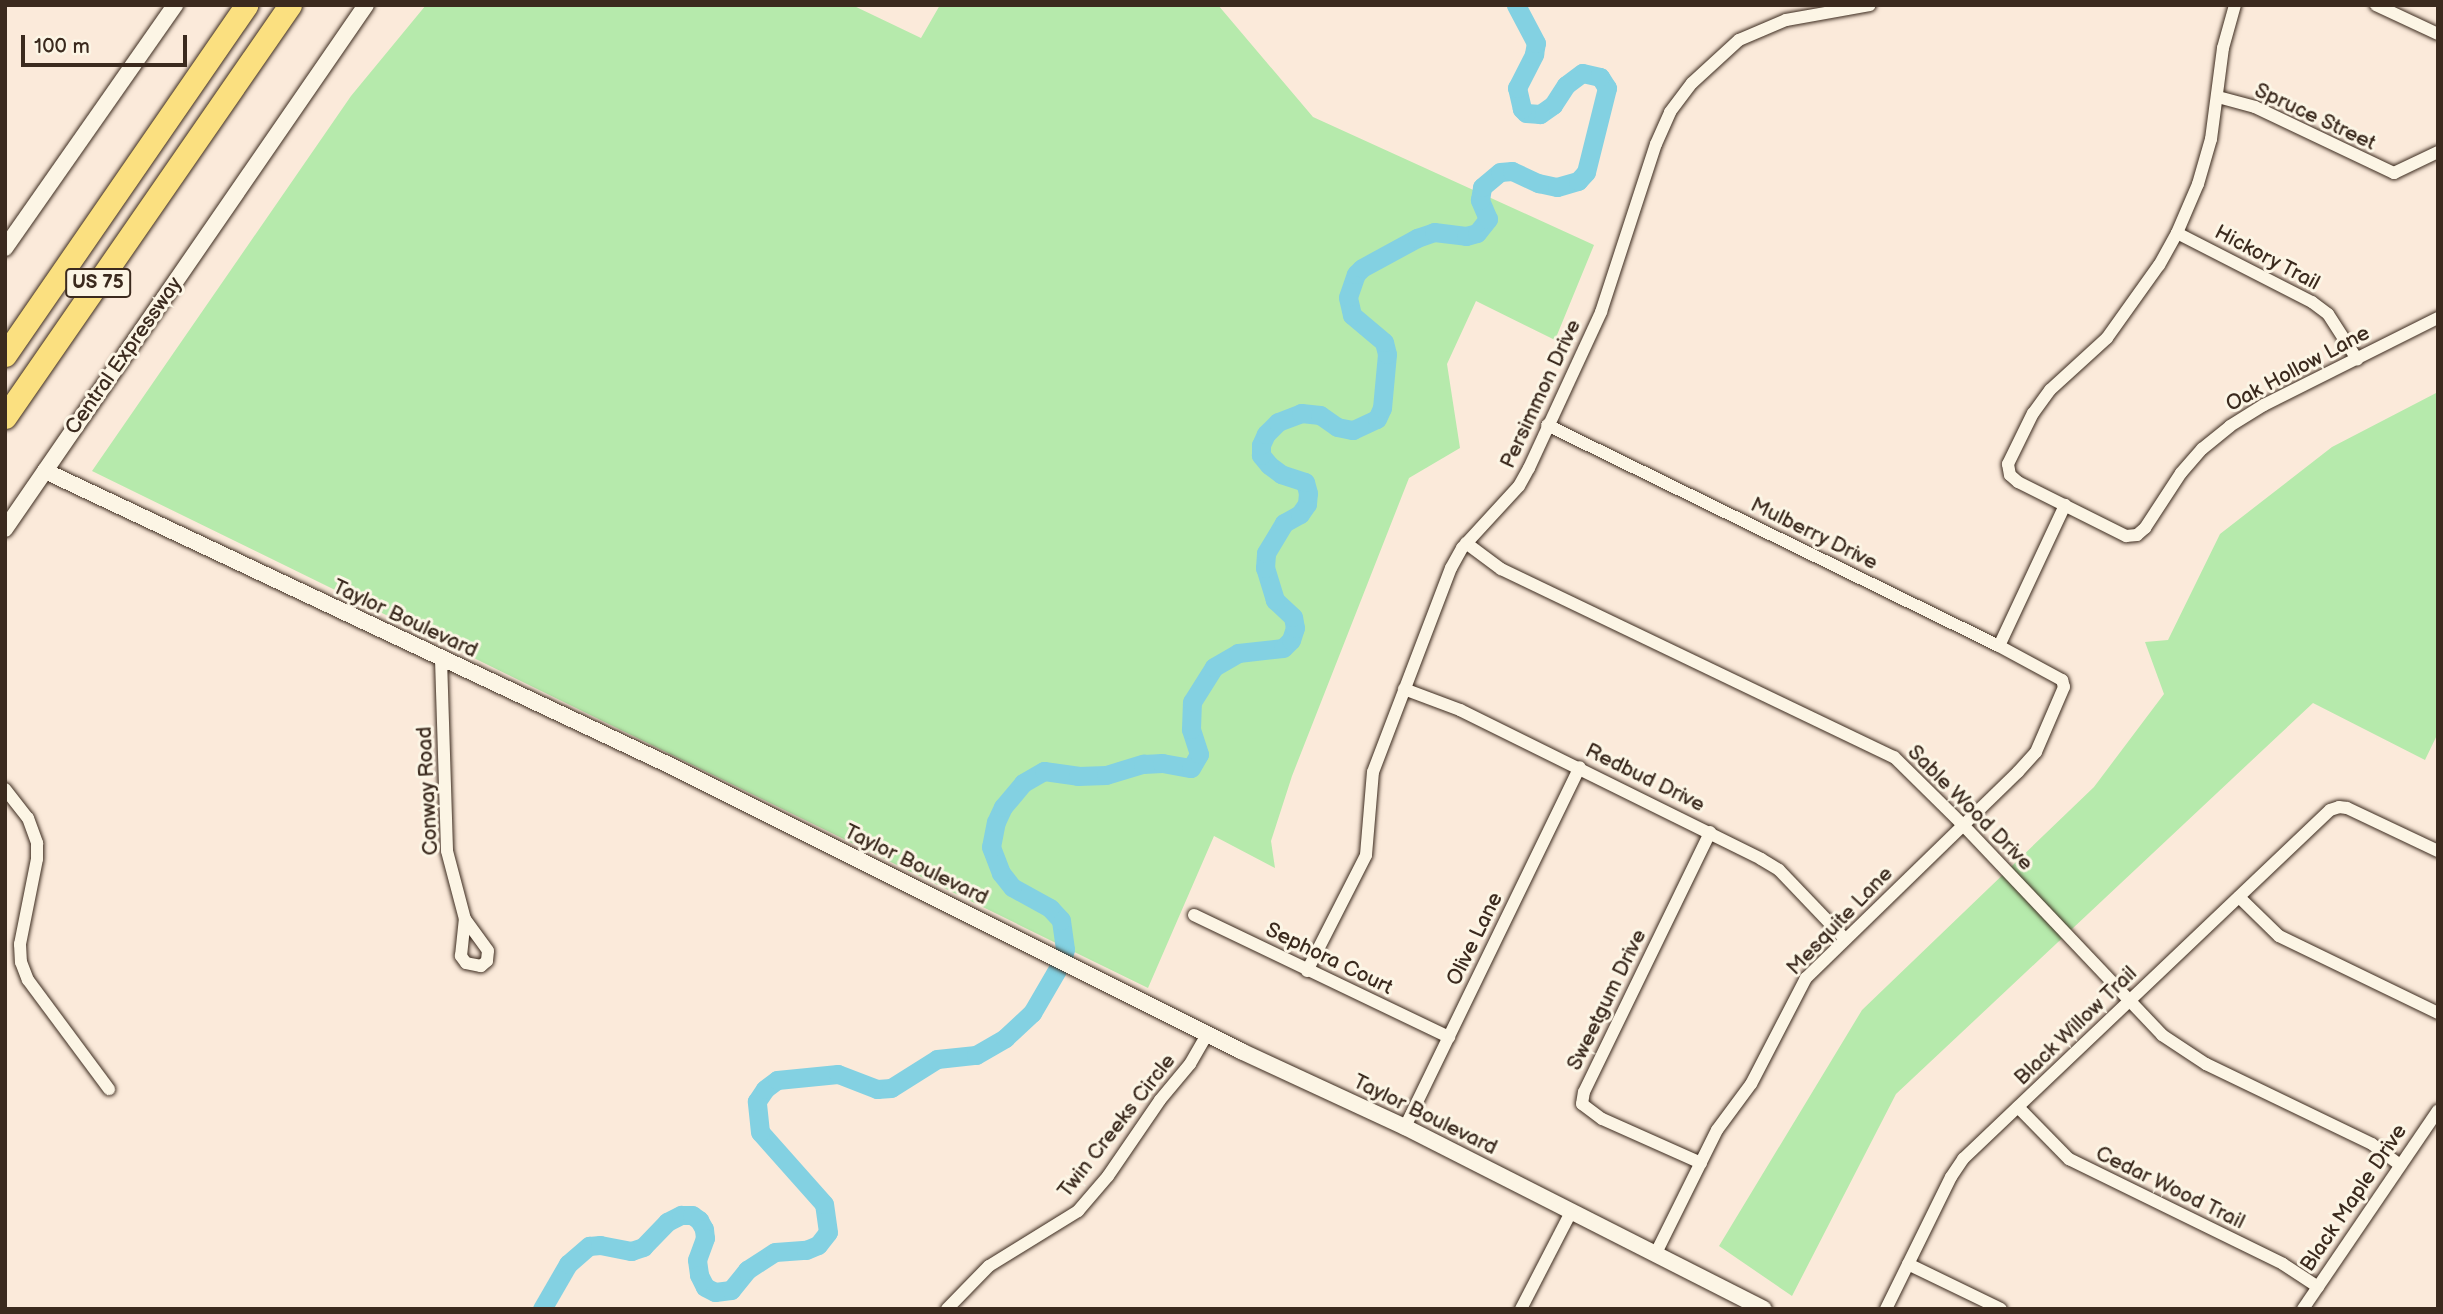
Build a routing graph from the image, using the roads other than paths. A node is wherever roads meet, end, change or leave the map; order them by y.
1 (175, 5) edge
2 (246, 5) edge
3 (290, 5) edge
4 (366, 5) edge
5 (1870, 5) edge
6 (2235, 5) edge
7 (2376, 5) edge
8 (2438, 34) edge
9 (2218, 97) junction
10 (2438, 152) edge
11 (2177, 233) junction
12 (5, 248) edge
13 (2438, 318) edge
14 (5, 355) edge
15 (2357, 359) junction
16 (5, 417) edge
17 (1547, 425) junction
18 (45, 471) junction
19 (2065, 506) junction
20 (5, 529) edge
21 (1466, 543) junction
22 (1999, 646) junction
23 (441, 659) junction
24 (2062, 680) joint
25 (1404, 689) junction
26 (1580, 767) junction
27 (5, 789) edge
28 (1964, 826) junction
29 (1710, 832) junction
30 (2438, 851) edge
31 (2239, 897) junction
32 (1194, 915) dead end
33 (465, 919) dead end
34 (1845, 939) junction
35 (1307, 971) junction
36 (2130, 1001) junction
37 (2438, 1013) edge
38 (1208, 1034) junction
39 (1449, 1037) junction
40 (110, 1089) dead end
41 (2018, 1107) junction
42 (2438, 1110) edge
43 (1405, 1127) junction
44 (1701, 1163) junction
45 (2400, 1165) junction
46 (1572, 1210) junction
47 (1656, 1253) junction
48 (1908, 1264) junction
49 (2318, 1287) junction
50 (947, 1309) edge
51 (1521, 1309) edge
52 (1764, 1309) edge
53 (1886, 1309) edge
54 (2001, 1309) edge
55 (2303, 1309) edge

1 - 12 street
2 - 14 highway, US 75
3 - 16 highway, US 75
4 - 18 street, Central Expressway
5 - 17 street, Persimmon Drive
6 - 9 street
7 - 8 street
9 - 10 street, Spruce Street
9 - 11 street
11 - 15 street, Hickory Trail
11 - 19 street
13 - 15 street, Oak Hollow Lane
15 - 19 street, Oak Hollow Lane
17 - 21 street, Persimmon Drive
17 - 22 street, Mulberry Drive
18 - 20 street, Central Expressway
18 - 23 street, Taylor Boulevard
19 - 22 street
21 - 25 street, Persimmon Drive
21 - 28 street, Sable Wood Drive
22 - 24 street, Mulberry Drive
23 - 33 street, Conway Road
23 - 38 street, Taylor Boulevard
24 - 28 street, Mesquite Lane
25 - 26 street, Redbud Drive
25 - 35 street, Persimmon Drive
26 - 29 street, Redbud Drive
26 - 39 street, Olive Lane
27 - 40 street
28 - 34 street, Mesquite Lane
28 - 36 street, Sable Wood Drive
29 - 34 street, Redbud Drive
29 - 44 street, Sweetgum Drive
30 - 31 street, Black Willow Trail
31 - 36 street, Black Willow Trail
31 - 37 street
32 - 35 street, Sephora Court
34 - 44 street, Mesquite Lane
35 - 39 street, Sephora Court
36 - 41 street, Black Willow Trail
36 - 45 street, Sable Wood Drive
38 - 43 street, Taylor Boulevard
38 - 50 street, Twin Creeks Circle
39 - 43 street, Olive Lane
41 - 48 street, Black Willow Trail
41 - 49 street, Cedar Wood Trail
42 - 45 street, Black Maple Drive
43 - 46 street, Taylor Boulevard
44 - 47 street, Mesquite Lane
45 - 49 street, Black Maple Drive
46 - 47 street, Taylor Boulevard
46 - 51 street
47 - 52 street, Taylor Boulevard
48 - 53 street, Black Willow Trail
48 - 54 street
49 - 55 street, Black Maple Drive

